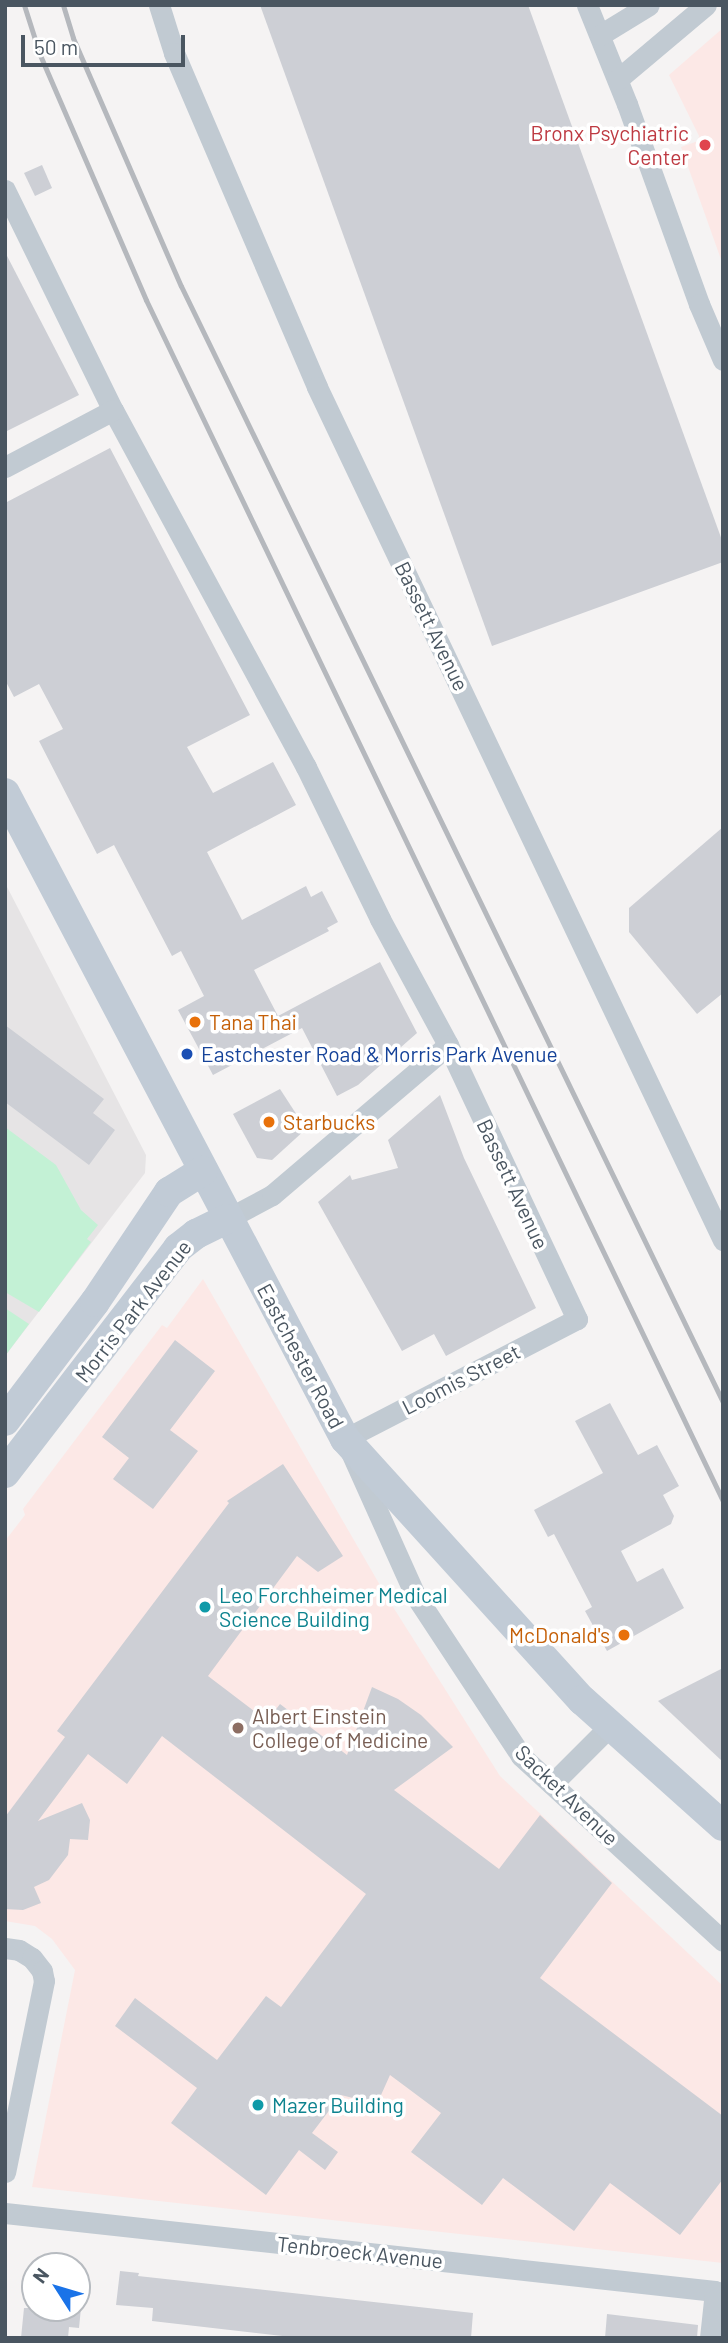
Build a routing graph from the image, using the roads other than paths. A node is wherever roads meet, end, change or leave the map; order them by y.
1 (159, 5) edge
2 (587, 5) edge
3 (649, 5) edge
4 (706, 5) edge
5 (600, 35) junction
6 (618, 79) junction
7 (5, 190) edge
8 (723, 360) edge
9 (113, 411) junction
10 (5, 467) edge
11 (5, 793) edge
12 (448, 1045) junction
13 (203, 1171) junction
14 (227, 1219) junction
15 (723, 1240) edge
16 (577, 1319) joint
17 (5, 1421) edge
18 (345, 1438) junction
19 (5, 1474) edge
20 (610, 1726) junction
21 (552, 1784) junction
22 (723, 1826) edge
23 (723, 1941) edge
24 (5, 1948) edge
25 (5, 2172) edge
26 (5, 2213) edge
27 (710, 2338) edge

1 - 15 street, Bassett Avenue
2 - 5 street
3 - 5 street
4 - 6 street
5 - 6 street
6 - 8 street
7 - 9 street, Bassett Avenue
9 - 10 street
9 - 12 street, Bassett Avenue
11 - 13 main road, Eastchester Road
12 - 14 street, Morris Park Avenue
12 - 16 street, Bassett Avenue
13 - 14 main road, Eastchester Road
13 - 17 main road, Morris Park Avenue
14 - 18 main road, Eastchester Road
14 - 19 main road, Morris Park Avenue
16 - 18 street, Loomis Street
18 - 20 main road, Eastchester Road
18 - 21 street, Sacket Avenue
20 - 21 street
20 - 22 main road, Eastchester Road
21 - 23 street, Sacket Avenue
24 - 25 street
26 - 27 street, Tenbroeck Avenue

